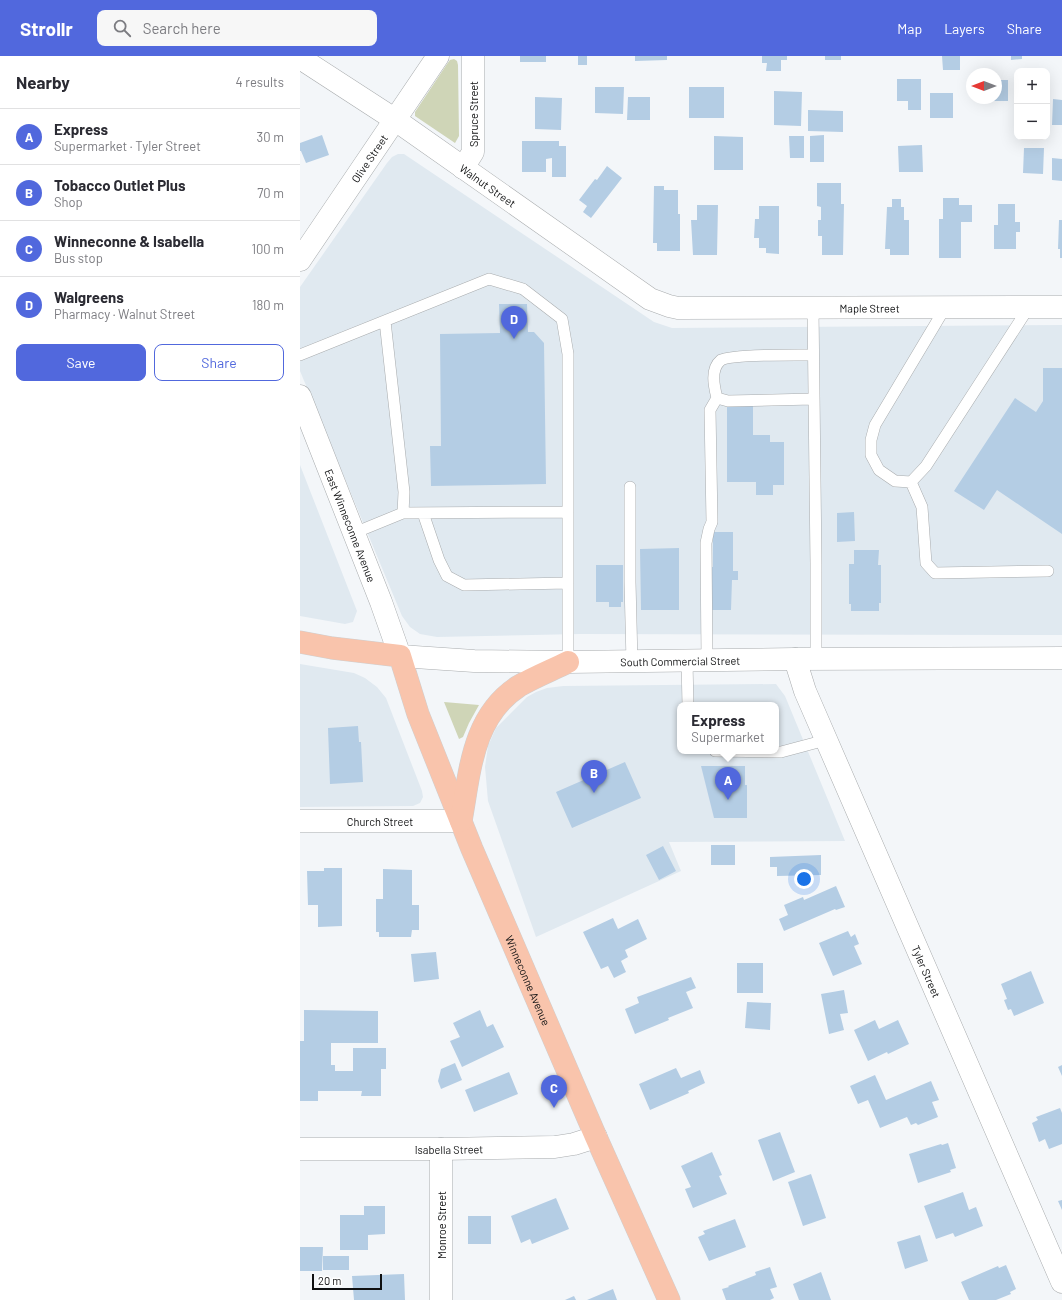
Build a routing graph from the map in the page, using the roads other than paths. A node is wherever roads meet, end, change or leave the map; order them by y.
1 (438, 56) edge
2 (473, 56) edge
3 (300, 58) edge
4 (394, 120) junction
5 (463, 168) junction
6 (300, 260) edge
7 (1062, 307) edge
8 (678, 308) joint
9 (813, 308) junction
10 (945, 308) junction
11 (1029, 308) junction
12 (385, 320) junction
13 (300, 355) edge
14 (813, 355) junction
15 (300, 396) edge
16 (717, 398) junction
17 (813, 399) junction
18 (910, 482) junction
19 (630, 486) dead end
20 (568, 512) junction
21 (403, 513) junction
22 (423, 513) junction
23 (354, 533) junction
24 (1048, 571) dead end
25 (568, 583) junction
26 (300, 642) edge
27 (400, 656) junction
28 (1062, 658) edge
29 (795, 659) junction
30 (816, 659) junction
31 (697, 661) junction
32 (568, 662) junction
33 (632, 662) junction
34 (689, 702) edge
35 (826, 740) junction
36 (779, 752) edge
37 (300, 821) edge
38 (461, 821) junction
39 (596, 1137) junction
40 (300, 1149) edge
41 (441, 1149) junction
42 (1062, 1282) edge
43 (441, 1300) edge
44 (669, 1300) edge

1 - 4 street, Olive Street
2 - 5 street, Spruce Street
3 - 4 street, Walnut Street
4 - 5 street, Walnut Street
4 - 6 street, Olive Street
5 - 8 street, Walnut Street
7 - 11 street, Maple Street
8 - 9 street, Maple Street
9 - 10 street, Maple Street
9 - 14 lane
10 - 11 street, Maple Street
10 - 18 lane
11 - 18 lane
12 - 13 lane
12 - 20 lane
12 - 21 lane
14 - 16 lane
14 - 17 lane
15 - 23 street, East Winneconne Avenue
16 - 17 lane
16 - 31 lane
17 - 30 lane
18 - 24 lane
19 - 33 lane
20 - 22 lane
20 - 25 lane
21 - 22 lane
21 - 23 lane
22 - 25 lane
23 - 27 street, East Winneconne Avenue
25 - 32 lane
26 - 27 main road, South Commercial Street
27 - 32 street, South Commercial Street
27 - 38 main road, Winneconne Avenue
28 - 30 street, South Commercial Street
29 - 30 street, South Commercial Street
29 - 31 street, South Commercial Street
29 - 35 street, Tyler Street
31 - 33 street, South Commercial Street
31 - 34 lane
32 - 33 street, South Commercial Street
32 - 38 main road
35 - 36 lane
35 - 42 street, Tyler Street
37 - 38 street, Church Street
38 - 39 main road, Winneconne Avenue
39 - 41 street, Isabella Street
39 - 44 main road, Winneconne Avenue
40 - 41 street, Isabella Street
41 - 43 street, Monroe Street

